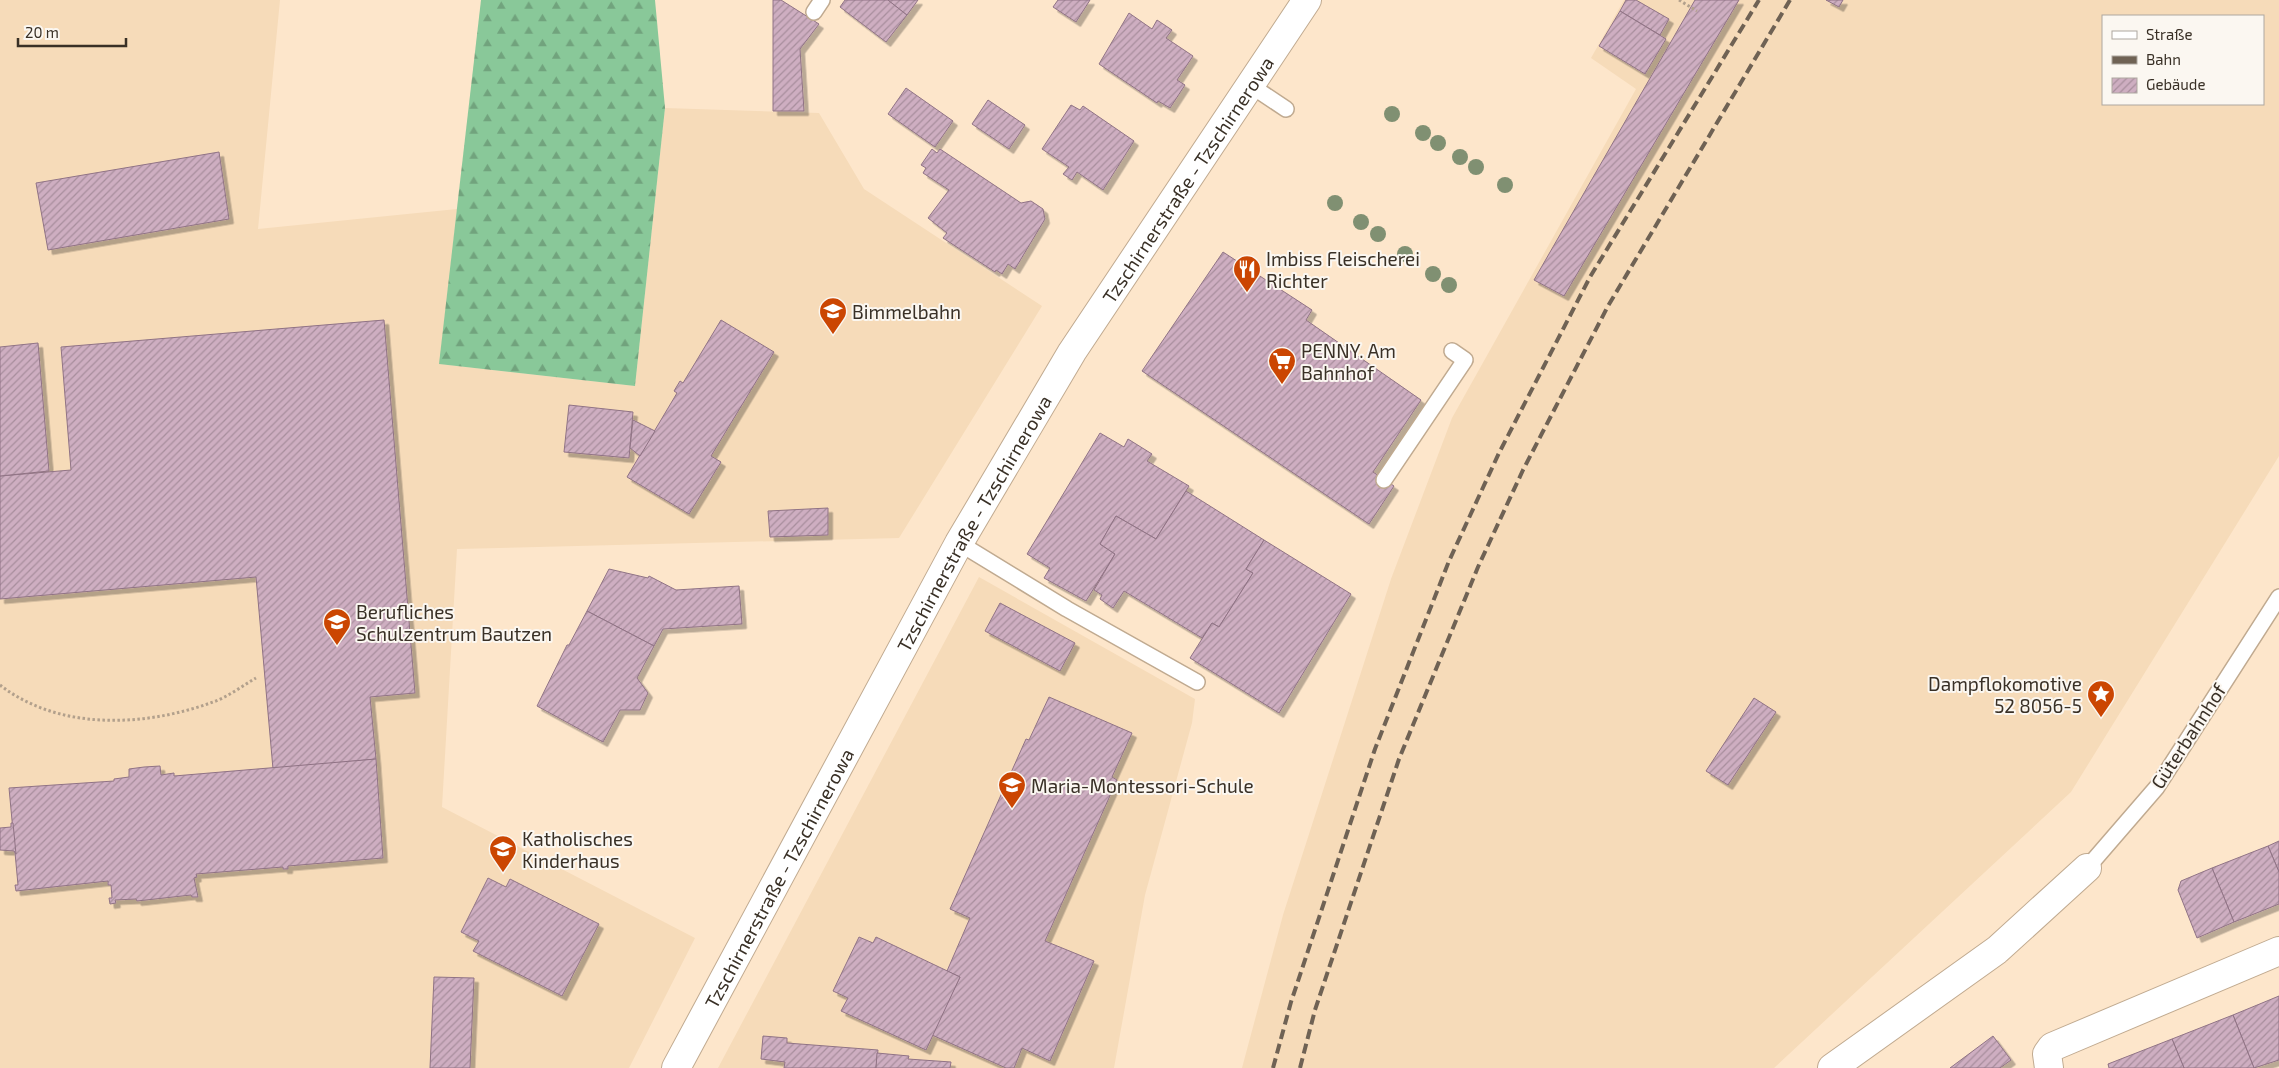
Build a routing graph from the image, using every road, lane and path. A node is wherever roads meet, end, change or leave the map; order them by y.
1 (1308, 0) edge
2 (1679, 0) edge
3 (1697, 10) dead end
4 (1250, 85) junction
5 (1286, 110) dead end
6 (1452, 351) dead end
7 (1384, 480) dead end
8 (959, 543) junction
9 (2279, 597) edge
10 (256, 678) dead end
11 (1197, 682) dead end
12 (0, 685) edge
13 (2087, 868) joint
14 (2279, 951) edge
15 (2050, 1057) edge
16 (676, 1068) edge
17 (1832, 1068) edge

1 - 4 street, Tzschirnerstraße - Tzschirnerowa
2 - 3 path
4 - 5 lane
4 - 8 street, Tzschirnerstraße - Tzschirnerowa
6 - 7 lane
8 - 11 lane
8 - 16 street, Tzschirnerstraße - Tzschirnerowa
9 - 13 lane, Güterbahnhof
10 - 12 path
13 - 17 street
14 - 15 street

